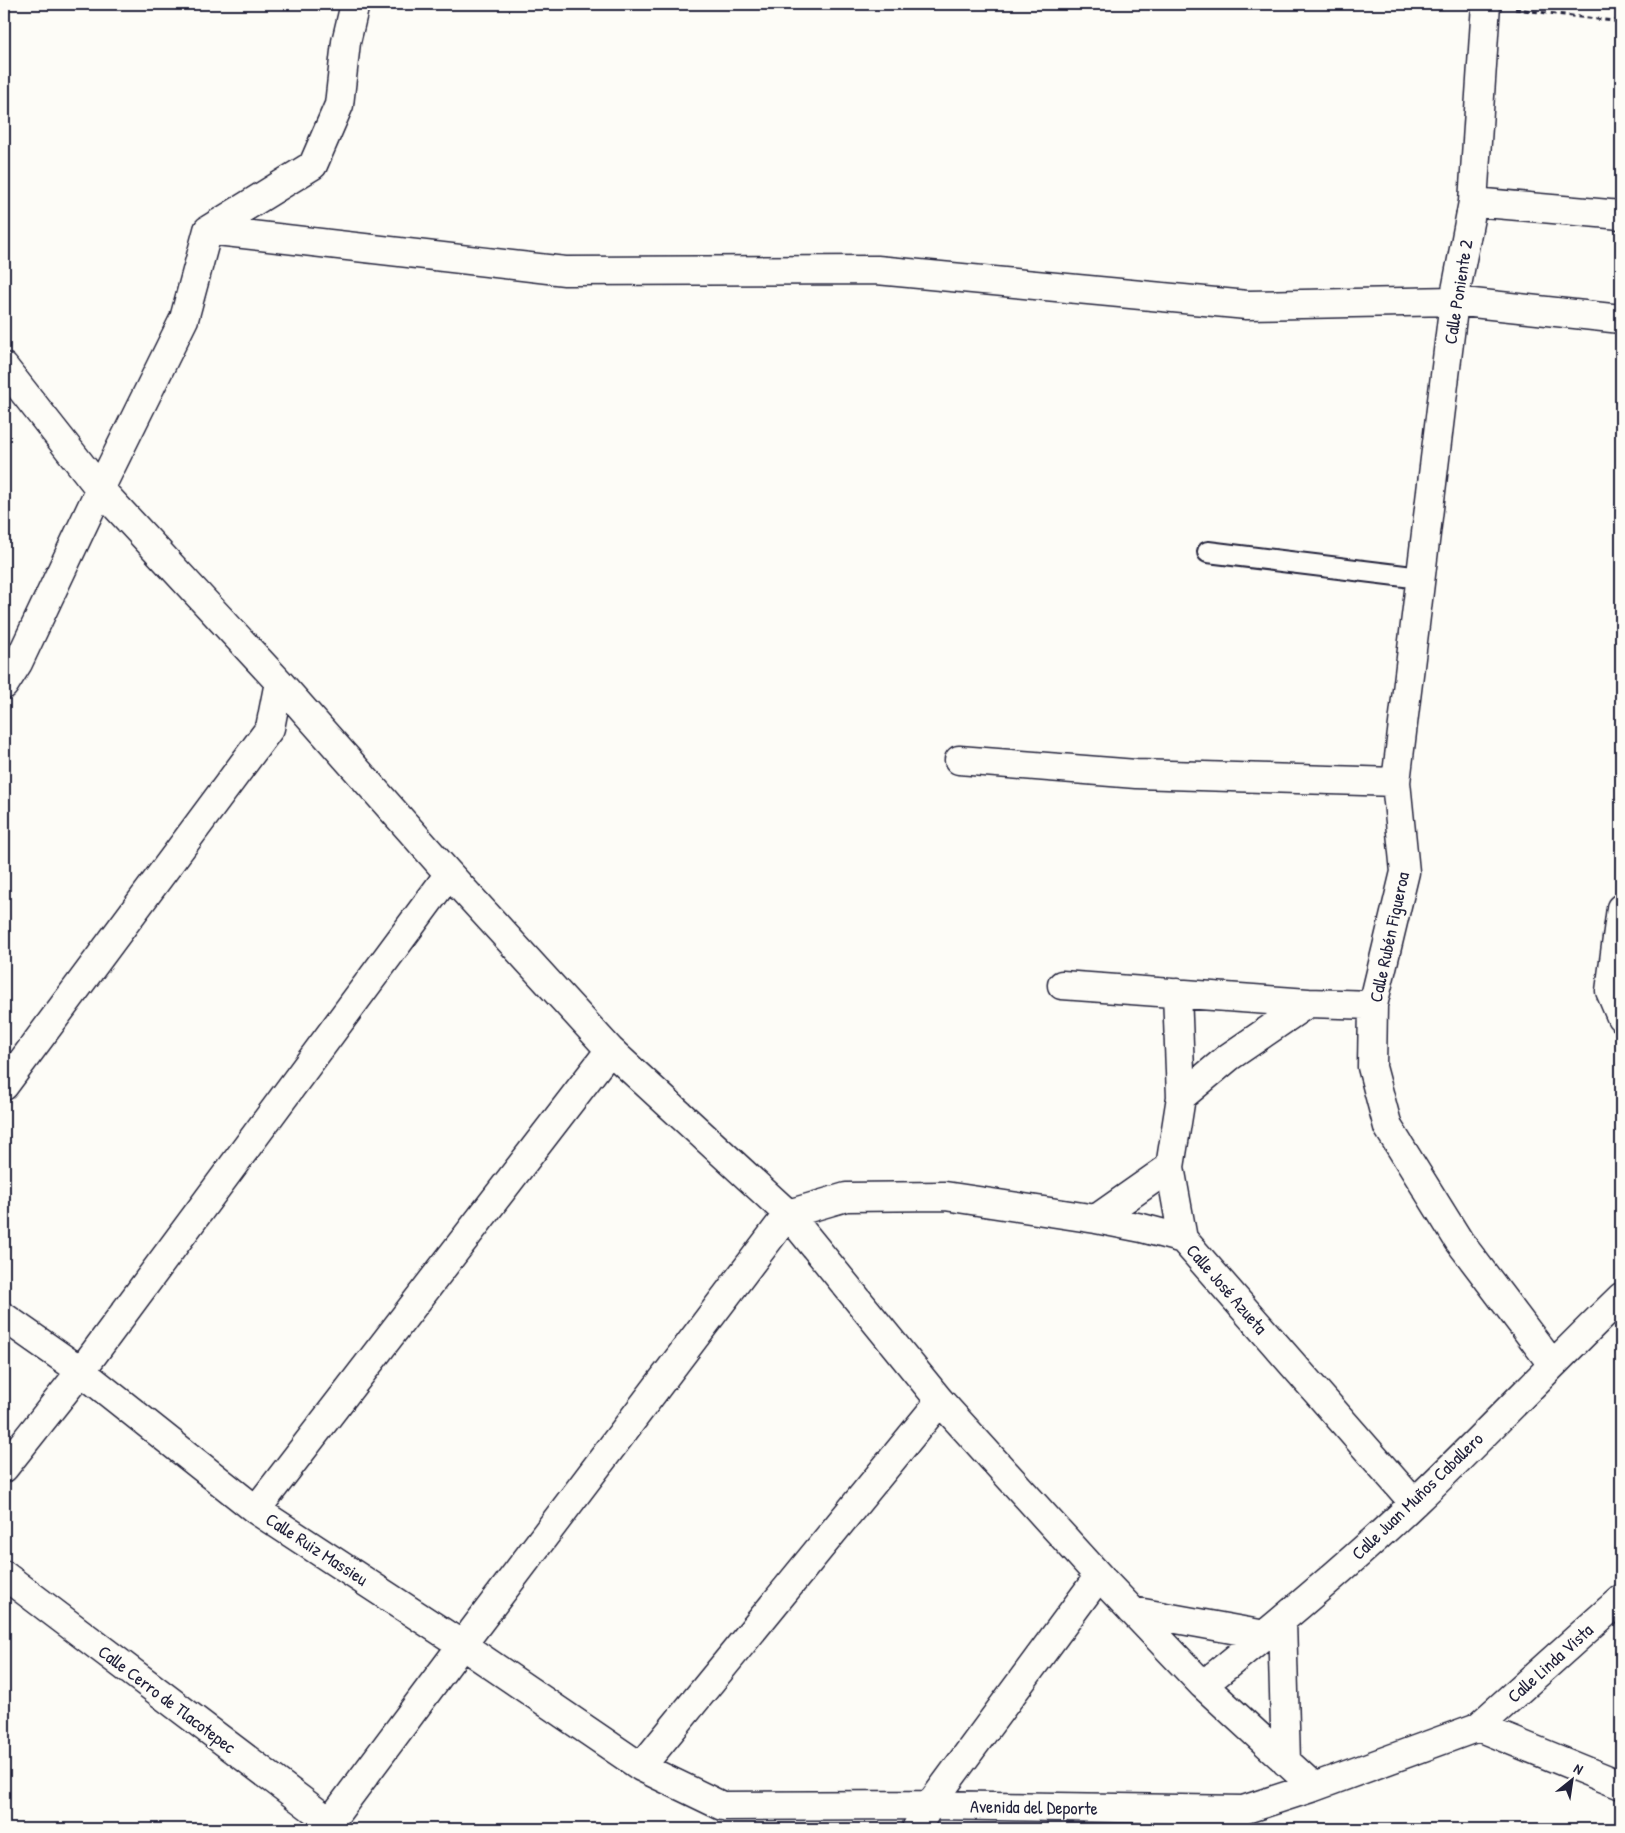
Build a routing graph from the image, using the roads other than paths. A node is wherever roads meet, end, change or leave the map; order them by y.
1 (355, 4) edge
2 (1486, 4) edge
3 (1473, 202) junction
4 (1621, 215) edge
5 (208, 230) junction
6 (1454, 301) junction
7 (1621, 319) edge
8 (4, 368) edge
9 (100, 489) junction
10 (1208, 552) dead end
11 (1421, 578) junction
12 (279, 682) junction
13 (4, 684) edge
14 (959, 760) dead end
15 (1396, 782) junction
16 (448, 874) junction
17 (1621, 908) edge
18 (1062, 985) dead end
19 (1177, 993) junction
20 (1308, 1003) junction
21 (1373, 1005) junction
22 (1621, 1017) edge
23 (610, 1050) junction
24 (4, 1086) edge
25 (1181, 1097) junction
26 (1170, 1167) junction
27 (788, 1214) junction
28 (1096, 1219) junction
29 (1183, 1239) junction
30 (1621, 1297) edge
31 (4, 1317) edge
32 (1552, 1364) junction
33 (81, 1371) junction
34 (940, 1401) junction
35 (4, 1468) edge
36 (1414, 1503) junction
37 (256, 1510) junction
38 (4, 1575) edge
39 (1099, 1576) junction
40 (1621, 1599) edge
41 (1132, 1612) junction
42 (1273, 1628) junction
43 (462, 1645) junction
44 (1203, 1685) junction
45 (1478, 1727) junction
46 (1286, 1762) junction
47 (641, 1767) junction
48 (1621, 1786) edge
49 (1314, 1787) junction
50 (930, 1805) junction
51 (327, 1826) edge
52 (916, 1829) edge

1 - 5 street
2 - 3 street, Calle Poniente 2
3 - 4 street
3 - 6 street, Calle Poniente 2
5 - 6 street
5 - 9 street
6 - 7 street
6 - 11 street, Calle Poniente 2
8 - 9 street
9 - 12 street
9 - 13 street
10 - 11 lane
11 - 15 street, Calle Rubén Figueroa
12 - 16 street
12 - 24 street
14 - 15 street
15 - 21 street, Calle Rubén Figueroa
16 - 23 street
16 - 33 street
17 - 22 street
18 - 19 street
19 - 20 street
19 - 25 street, Calle José Azueta
20 - 21 street
20 - 25 street
21 - 32 street, Calle Rubén Figueroa
23 - 27 street
23 - 37 street
25 - 26 street, Calle José Azueta
26 - 28 street
26 - 29 street, Calle José Azueta
27 - 28 street
27 - 34 street
27 - 43 street
28 - 29 street
29 - 36 street, Calle José Azueta
30 - 32 street, Calle Juan Muños Caballero
31 - 33 street, Calle Ruiz Massieu
32 - 36 street, Calle Juan Muños Caballero
33 - 35 street
33 - 37 street, Calle Ruiz Massieu
34 - 39 street
34 - 47 street
36 - 42 street, Calle Juan Muños Caballero
37 - 43 street, Calle Ruiz Massieu
38 - 51 street, Calle Cerro de Tlacotepec
39 - 41 street
39 - 50 street
40 - 45 street, Calle Linda Vista
41 - 42 street
41 - 44 street
42 - 44 street, Calle Juan Muños Caballero
42 - 46 street
43 - 47 street, Calle Ruiz Massieu
43 - 51 street
44 - 46 street
45 - 48 street
45 - 49 street, Avenida del Deporte
46 - 49 street
47 - 50 street, Avenida del Deporte
49 - 50 street, Avenida del Deporte
50 - 52 street

